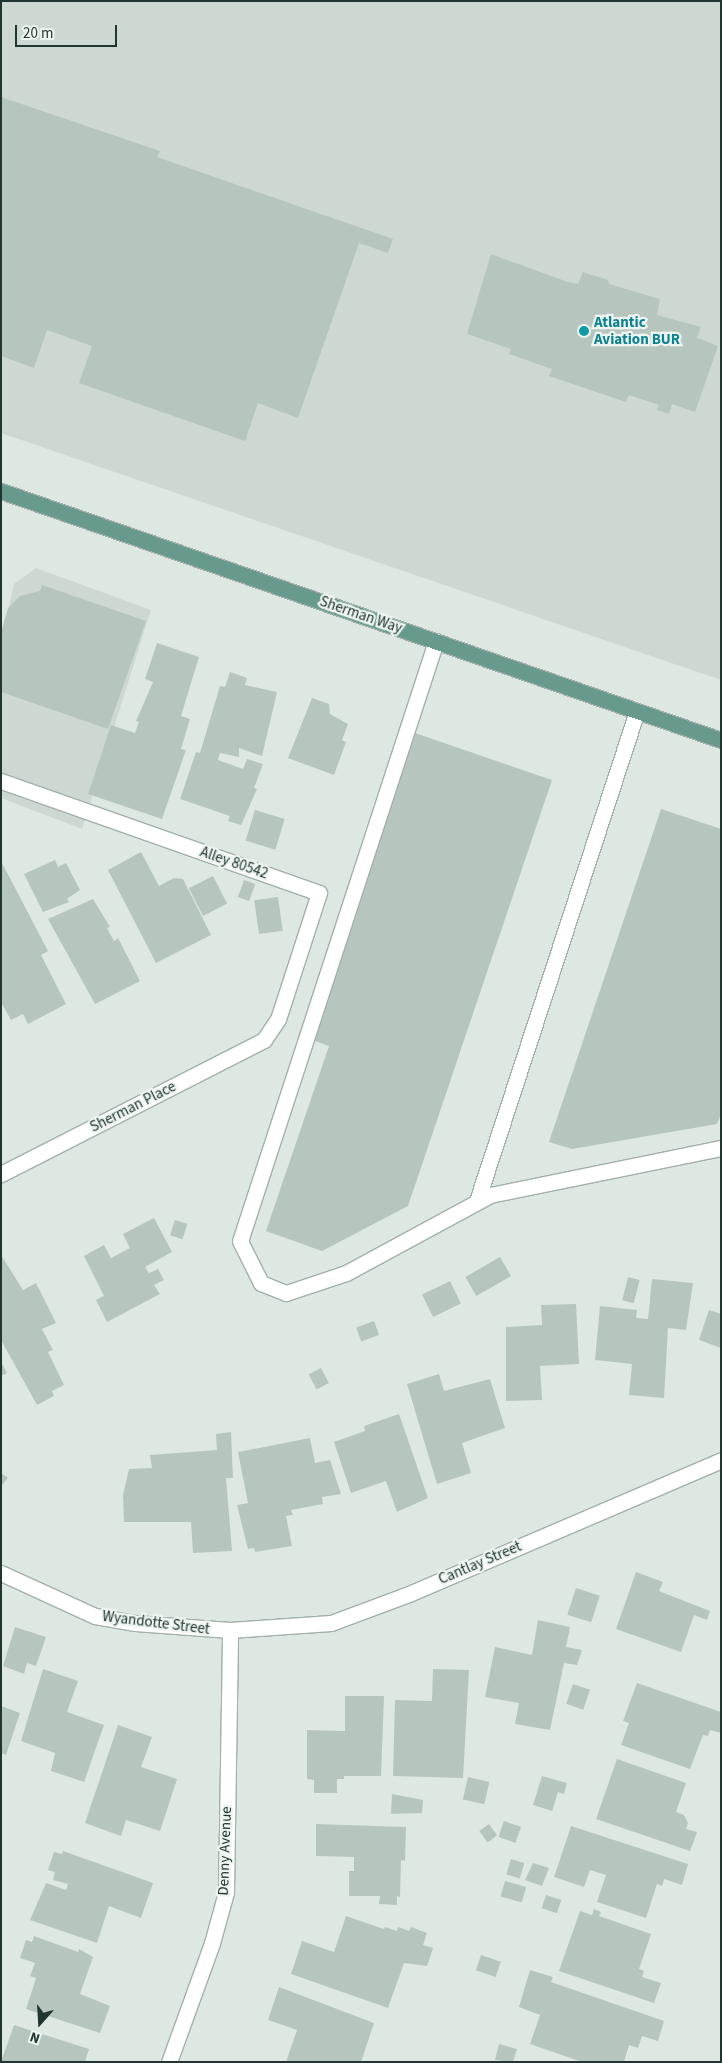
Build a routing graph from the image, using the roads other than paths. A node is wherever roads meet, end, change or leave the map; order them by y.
1 (1, 491) edge
2 (436, 641) junction
3 (637, 711) junction
4 (721, 740) edge
5 (1, 781) edge
6 (264, 1040) joint
7 (721, 1148) edge
8 (1, 1174) edge
9 (477, 1202) junction
10 (721, 1460) edge
11 (1, 1574) edge
12 (230, 1630) junction
13 (169, 2062) edge

1 - 2 main road, Sherman Way
2 - 3 main road, Sherman Way
2 - 9 street
3 - 4 main road, Sherman Way
3 - 9 street
5 - 6 street, Alley 80542
6 - 8 street, Sherman Place
7 - 9 street
10 - 12 street, Cantlay Street
11 - 12 street, Wyandotte Street
12 - 13 street, Denny Avenue

